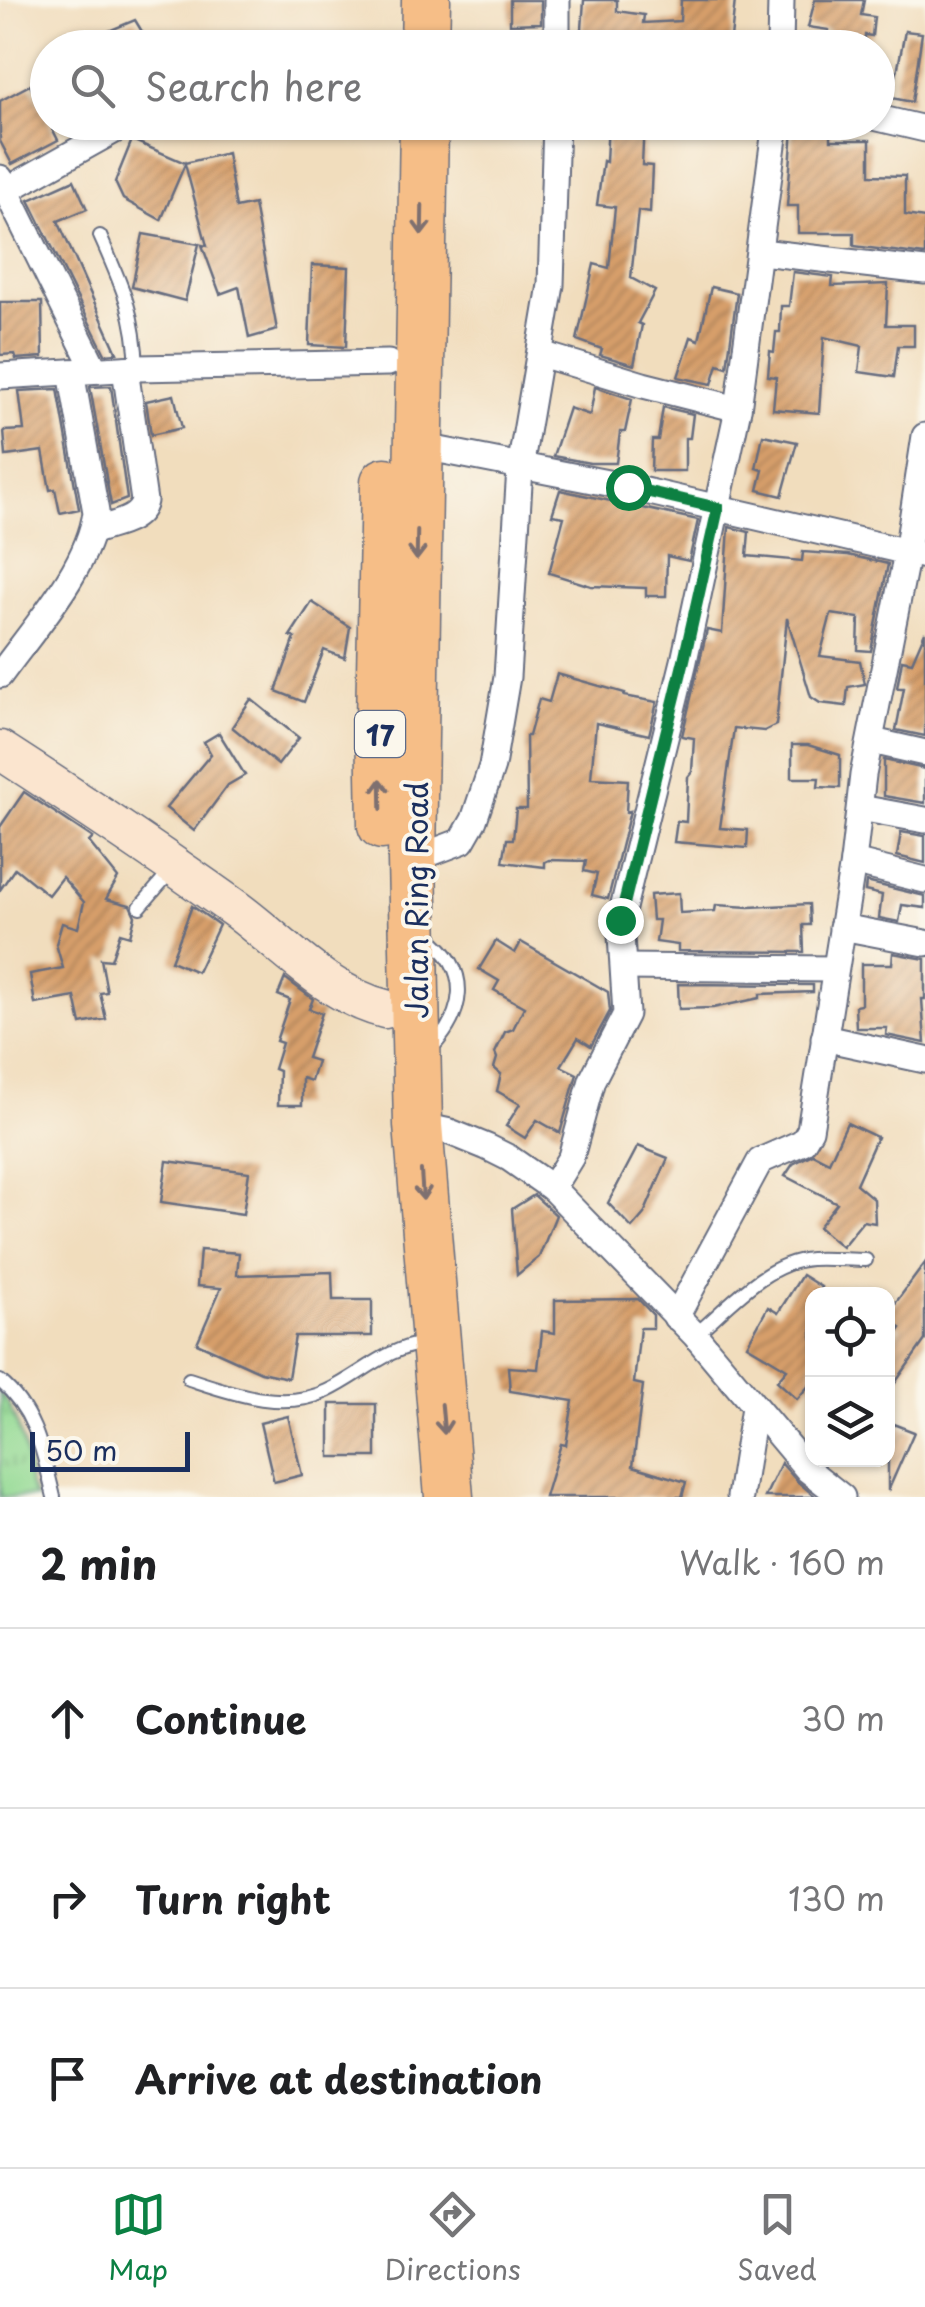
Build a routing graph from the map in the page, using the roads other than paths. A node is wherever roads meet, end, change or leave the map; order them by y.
1 (392, 0) edge
2 (426, 0) edge
3 (557, 0) edge
4 (781, 0) edge
5 (392, 30) edge
6 (425, 30) edge
7 (557, 30) edge
8 (780, 30) edge
9 (895, 122) edge
10 (925, 129) edge
11 (92, 140) edge
12 (391, 140) edge
13 (424, 140) edge
14 (556, 140) edge
15 (774, 140) edge
16 (4, 184) edge
17 (100, 236) dead end
18 (761, 252) junction
19 (925, 271) edge
20 (541, 354) junction
21 (388, 363) junction
22 (131, 369) junction
23 (83, 371) junction
24 (0, 376) edge
25 (738, 408) junction
26 (925, 436) edge
27 (432, 449) junction
28 (509, 465) junction
29 (718, 508) junction
30 (94, 530) junction
31 (916, 554) edge
32 (0, 675) edge
33 (872, 741) junction
34 (0, 750) edge
35 (925, 753) edge
36 (860, 808) junction
37 (925, 820) edge
38 (412, 860) junction
39 (853, 862) junction
40 (174, 868) junction
41 (925, 880) edge
42 (140, 907) dead end
43 (842, 927) junction
44 (925, 943) edge
45 (624, 967) junction
46 (835, 969) junction
47 (385, 1009) junction
48 (824, 1038) junction
49 (925, 1060) edge
50 (418, 1125) junction
51 (552, 1188) junction
52 (866, 1260) dead end
53 (686, 1326) junction
54 (420, 1344) junction
55 (189, 1379) dead end
56 (0, 1380) edge
57 (754, 1407) junction
58 (54, 1497) edge
59 (416, 1497) edge
60 (449, 1497) edge
61 (740, 1497) edge
62 (842, 1497) edge

1 - 5 highway
2 - 6 highway
3 - 7 street
4 - 8 street
9 - 10 street
11 - 16 street
12 - 21 highway, Jalan Ring Road / 17
13 -> 27 highway, Jalan Ring Road / 17
14 - 20 street
15 - 18 street
16 - 23 street
17 - 22 lane
18 - 19 street
18 - 25 street
20 - 25 street
20 - 28 street
21 - 22 street
47 -> 21 highway, Jalan Ring Road / 17
22 - 23 street
22 - 30 street
23 - 24 street
23 - 30 street
25 - 29 street
26 - 31 street
27 - 28 street
27 -> 38 highway, Jalan Ring Road / 17
28 - 29 street
28 - 38 street
29 - 31 street
29 - 45 street
30 - 32 street
31 - 33 street
33 - 35 street
33 - 36 street
34 - 40 street
36 - 37 street
36 - 39 street
38 - 50 highway, Jalan Ring Road / 17
39 - 41 street
39 - 43 street
40 - 42 lane
40 - 47 street
43 - 44 street
43 - 46 street
45 - 46 street
45 - 51 street
46 - 48 street
47 - 54 highway, Jalan Ring Road / 17
48 - 49 street
48 - 53 street
50 - 51 street
50 -> 54 highway, Jalan Ring Road / 17
51 - 53 street
52 - 53 lane
53 - 57 street
54 - 55 lane
54 - 59 highway, Jalan Ring Road / 17
54 -> 60 highway, Jalan Ring Road / 17
56 - 58 lane
57 - 61 street
57 - 62 street

